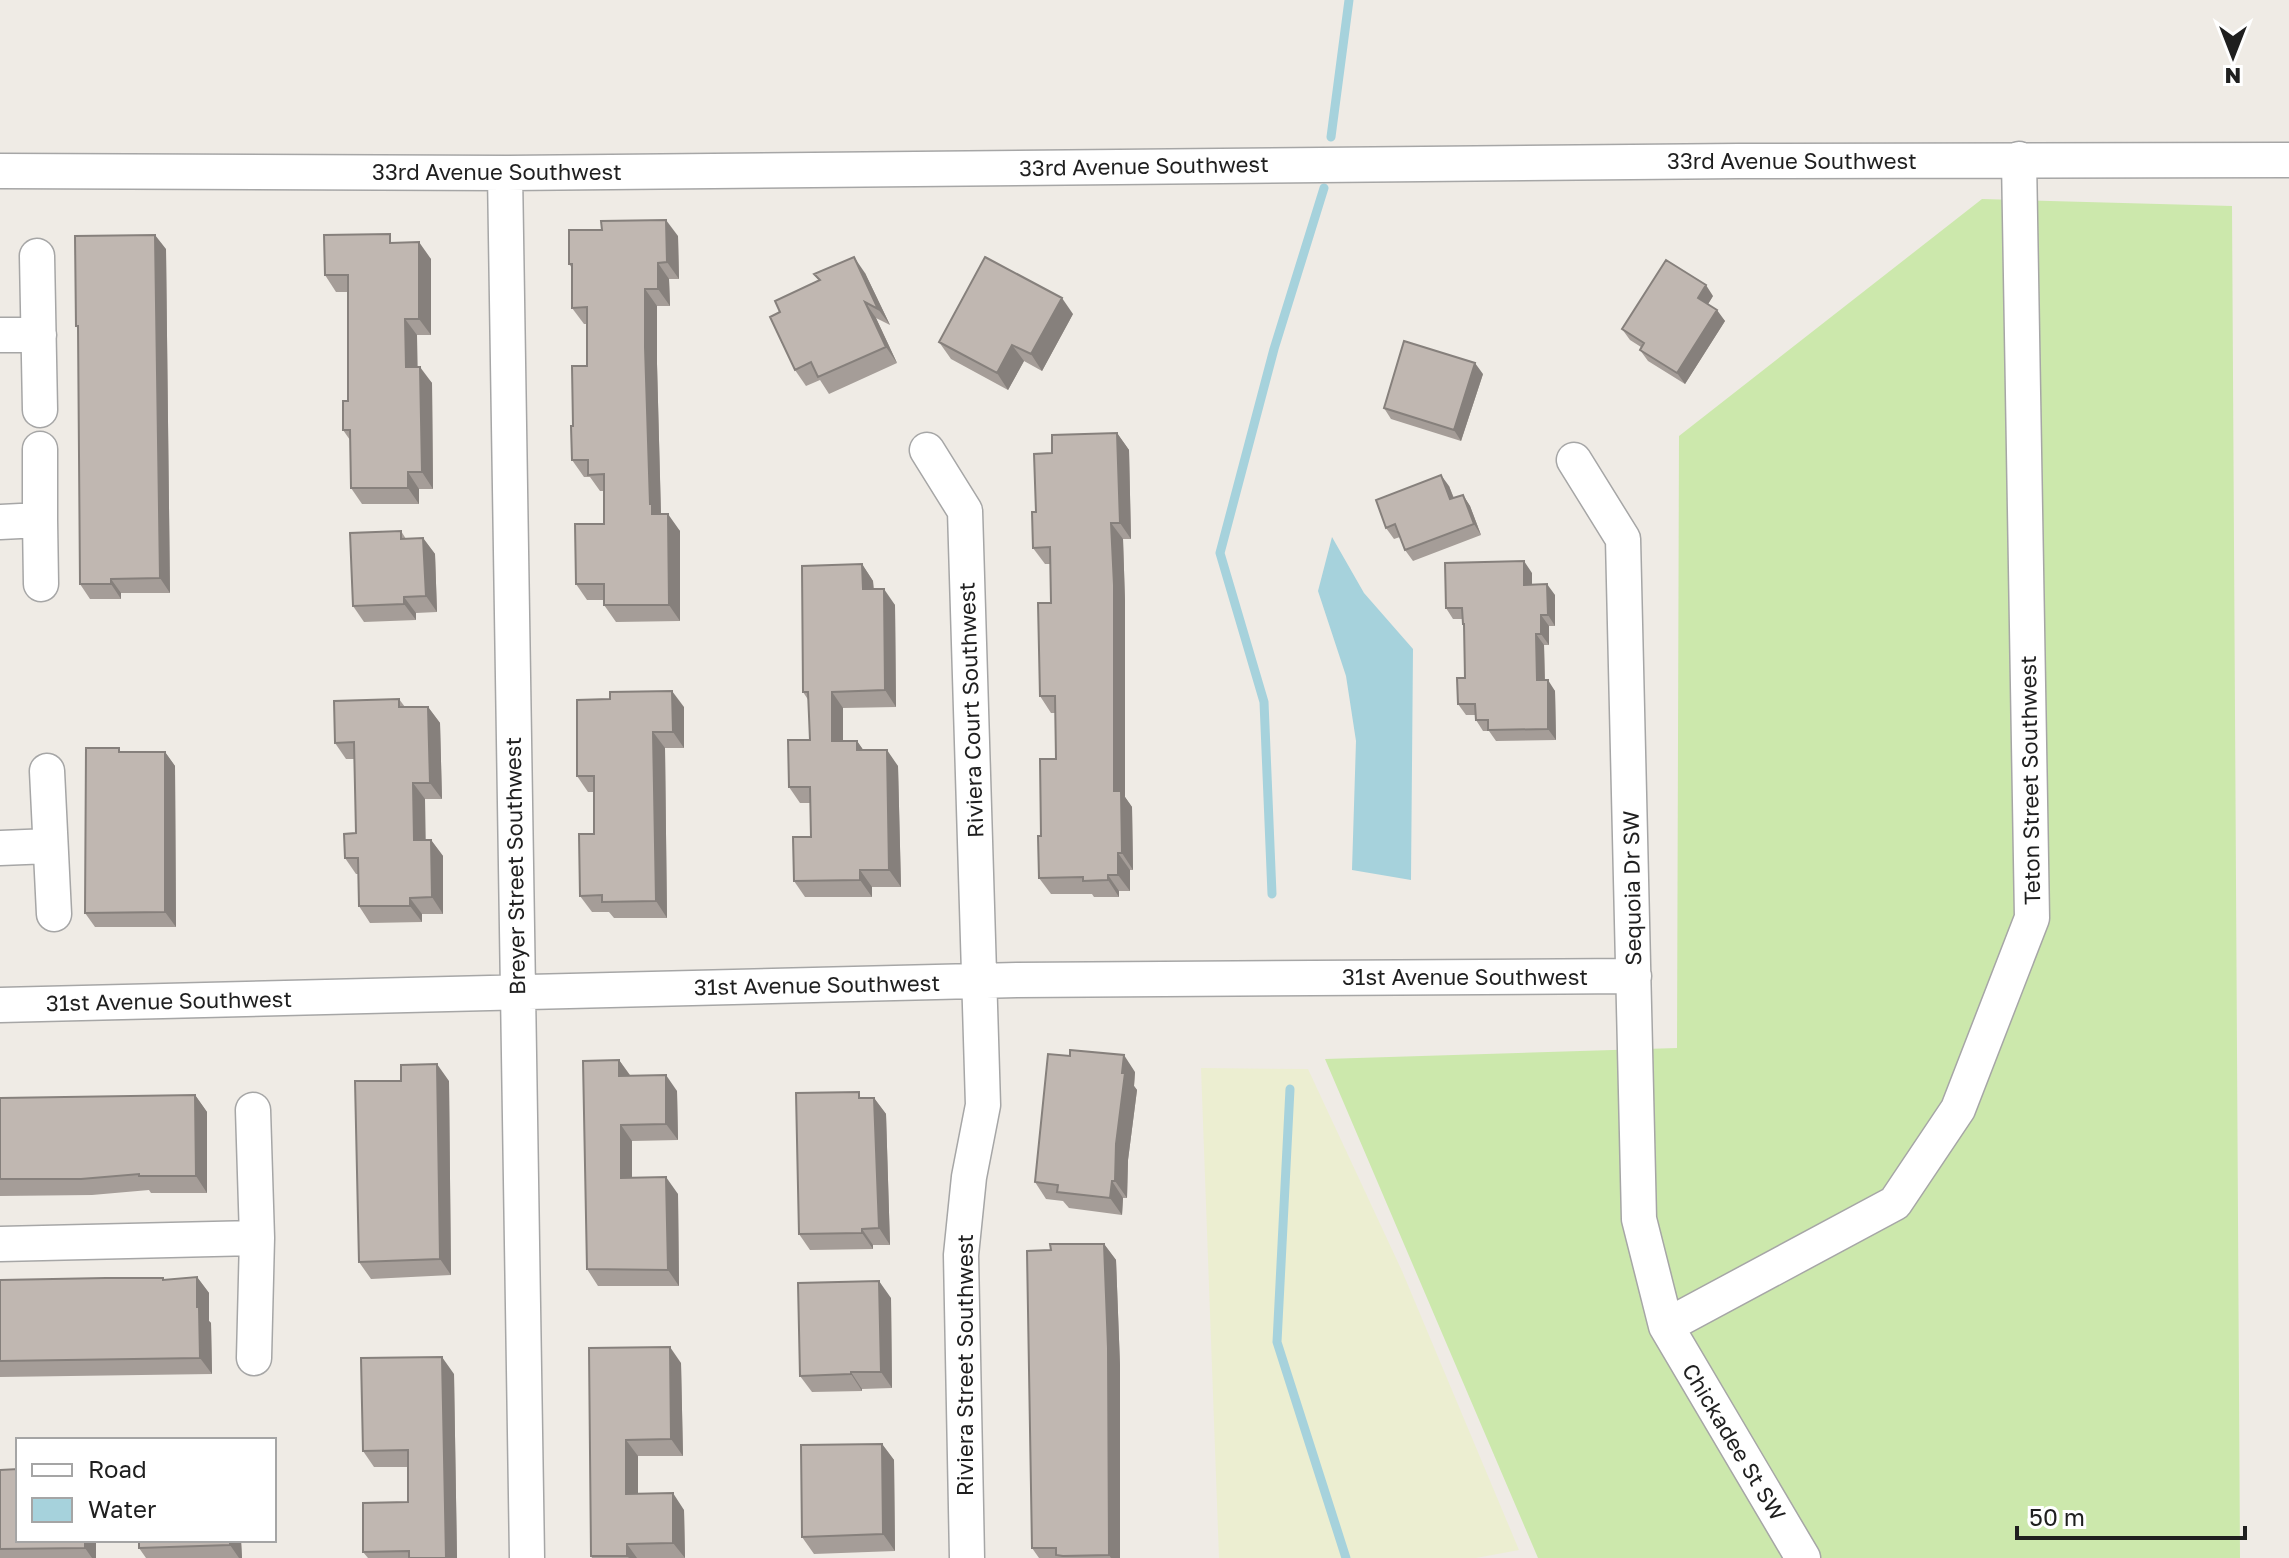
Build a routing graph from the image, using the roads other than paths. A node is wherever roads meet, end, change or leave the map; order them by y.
1 (2019, 159) junction
2 (2289, 160) edge
3 (0, 171) edge
4 (505, 173) junction
5 (37, 256) dead end
6 (0, 335) edge
7 (39, 335) junction
8 (40, 410) dead end
9 (40, 449) dead end
10 (927, 450) dead end
11 (1574, 460) dead end
12 (40, 520) junction
13 (0, 522) edge
14 (41, 584) dead end
15 (47, 771) dead end
16 (50, 846) junction
17 (0, 848) edge
18 (54, 914) dead end
19 (1634, 976) junction
20 (979, 981) junction
21 (517, 992) junction
22 (0, 1005) edge
23 (253, 1110) dead end
24 (257, 1238) junction
25 (0, 1244) edge
26 (1666, 1326) junction
27 (254, 1358) dead end
28 (527, 1558) edge
29 (967, 1558) edge
30 (1803, 1558) edge

1 - 2 street, 33rd Avenue Southwest
1 - 4 street, 33rd Avenue Southwest
1 - 26 street, Teton Street Southwest
3 - 4 street, 33rd Avenue Southwest
4 - 21 street, Breyer Street Southwest
5 - 7 street
6 - 7 street
7 - 8 street
9 - 12 street
10 - 20 street, Riviera Court Southwest
11 - 19 street, Sequoia Dr SW
12 - 13 street
12 - 14 street
15 - 16 street
16 - 17 street
16 - 18 street
19 - 20 street, 31st Avenue Southwest
19 - 26 street, Sequoia Dr SW
20 - 21 street, 31st Avenue Southwest
20 - 29 street, Riviera Street Southwest
21 - 22 street, 31st Avenue Southwest
21 - 28 street, Breyer Street Southwest
23 - 24 street
24 - 25 street
24 - 27 street
26 - 30 street, Chickadee St SW

